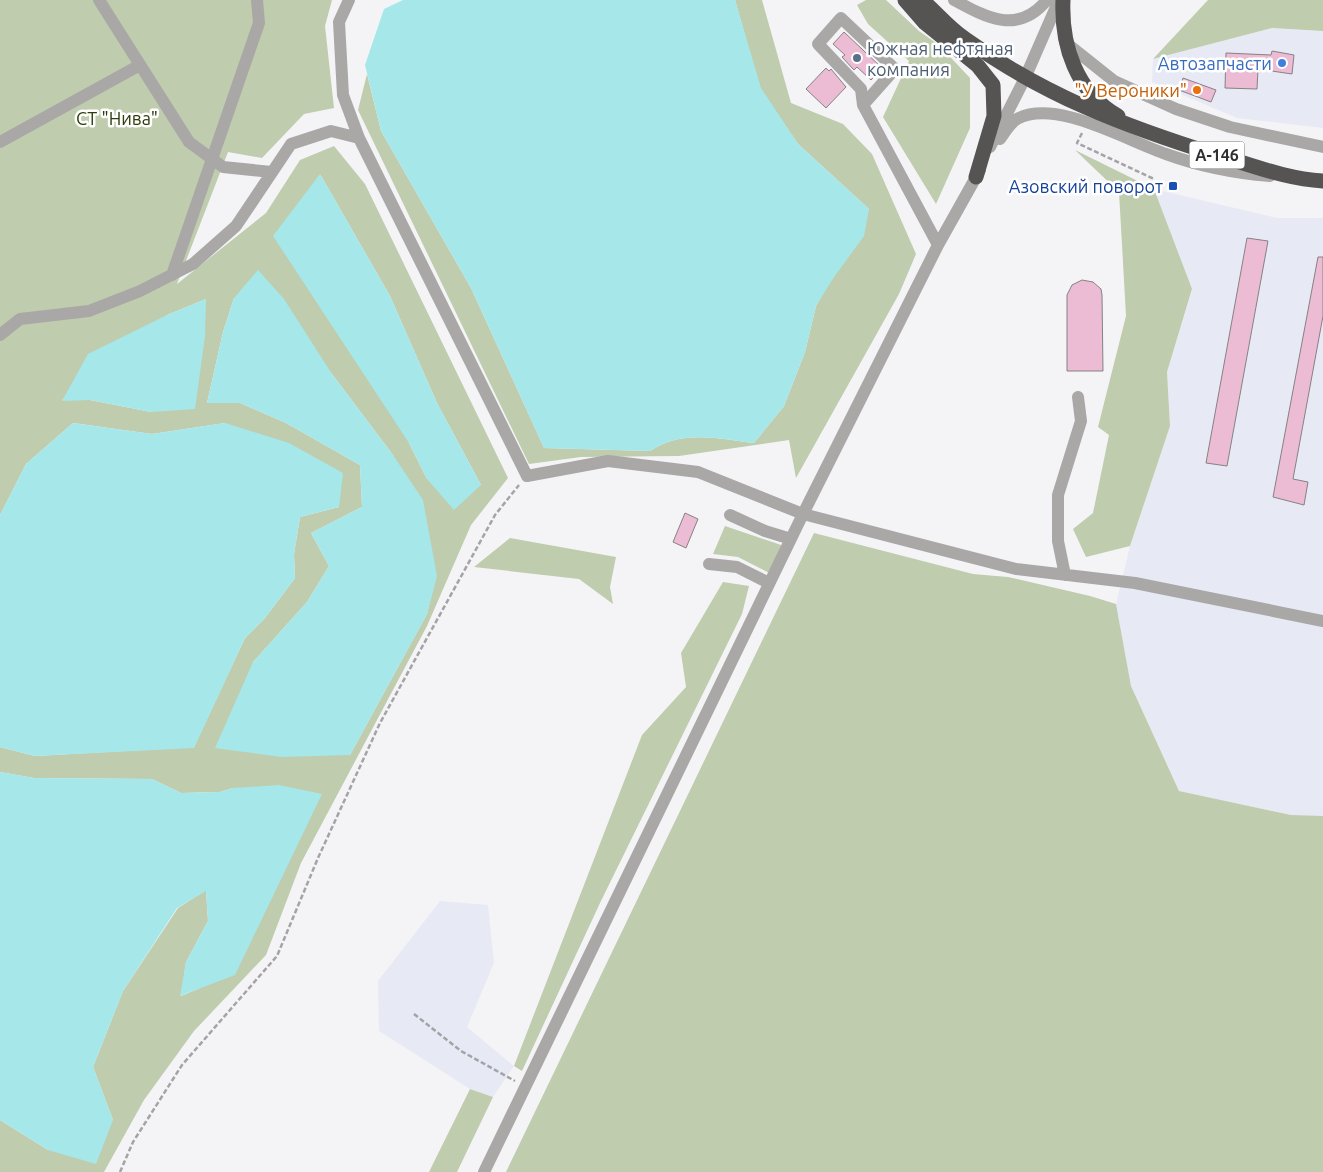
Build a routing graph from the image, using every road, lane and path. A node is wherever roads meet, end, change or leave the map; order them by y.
1 (99, 0) edge
2 (257, 0) edge
3 (349, 0) edge
4 (905, 0) edge
5 (922, 0) edge
6 (954, 0) edge
7 (1047, 0) edge
8 (1061, 0) edge
9 (1065, 42) junction
10 (140, 65) junction
11 (1025, 78) junction
12 (863, 105) junction
13 (1144, 130) junction
14 (359, 138) junction
15 (0, 142) edge
16 (1323, 147) edge
17 (212, 158) junction
18 (984, 161) junction
19 (272, 172) junction
20 (976, 176) junction
21 (1290, 177) junction
22 (1323, 181) edge
23 (938, 244) junction
24 (172, 275) junction
25 (0, 335) edge
26 (1078, 397) dead end
27 (527, 476) junction
28 (803, 514) junction
29 (730, 515) dead end
30 (791, 538) junction
31 (709, 564) dead end
32 (1065, 575) junction
33 (769, 583) junction
34 (1323, 620) edge
35 (414, 1014) dead end
36 (526, 1086) junction
37 (120, 1172) edge
38 (484, 1172) edge

1 - 10 street
2 - 17 street
3 - 14 street
4 - 20 highway
5 - 11 highway, А-146
6 - 7 street
8 - 9 highway
8 - 11 street
9 - 13 highway
9 - 16 street
10 - 15 street
10 - 17 street
11 - 13 highway, А-146
11 - 18 street
12 - 12 street
12 - 23 street
13 - 21 highway, А-146
14 - 19 street
14 - 27 street
17 - 19 street
17 - 24 street
18 - 20 street
18 - 21 street
19 - 24 street
20 - 23 street
21 - 22 highway, А-146
23 - 28 street
24 - 25 street
26 - 32 street
27 - 28 street
27 - 37 path
28 - 30 street
28 - 32 street
29 - 30 street
30 - 33 street
31 - 33 street
32 - 34 street
33 - 36 street
35 - 36 path
36 - 38 street

